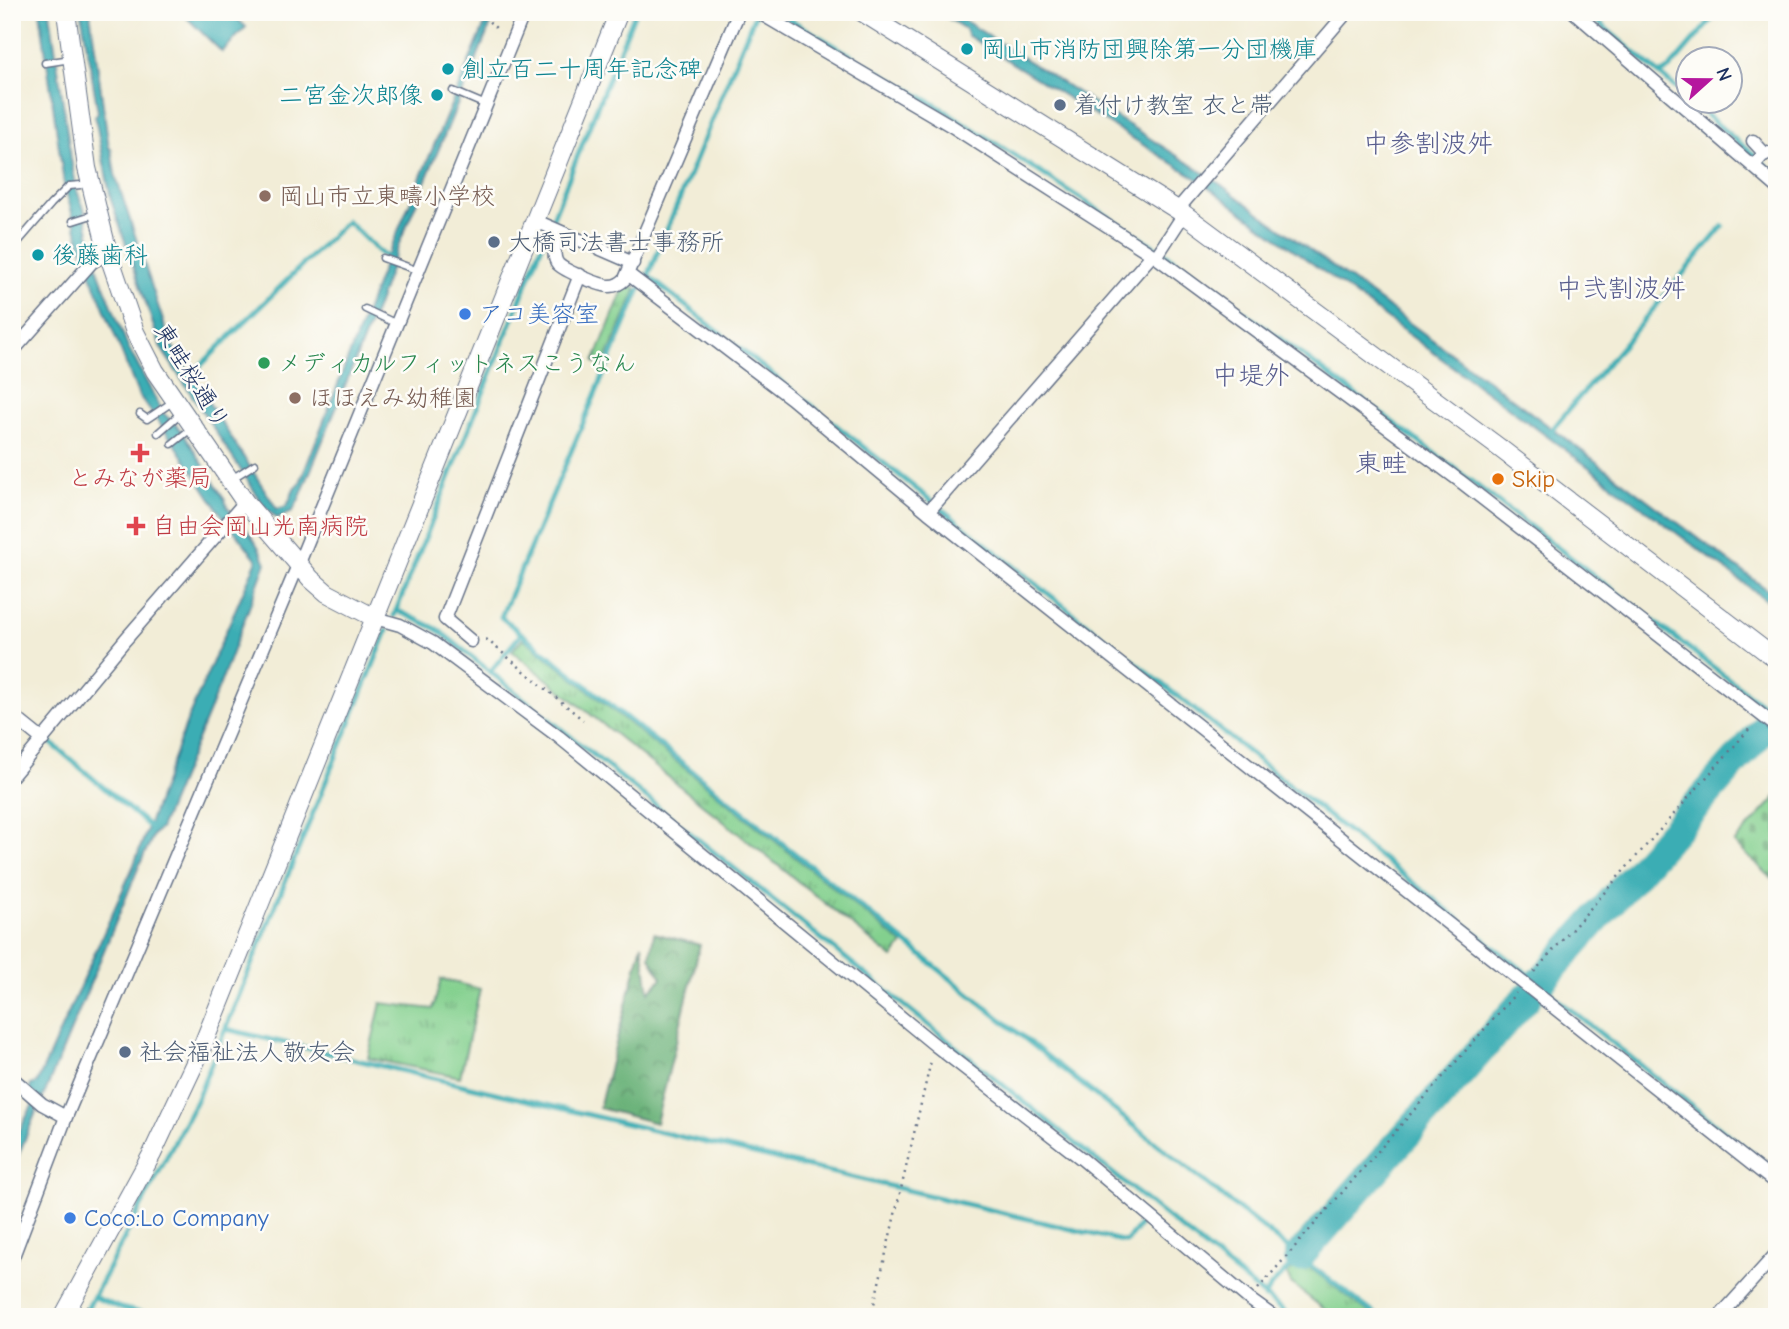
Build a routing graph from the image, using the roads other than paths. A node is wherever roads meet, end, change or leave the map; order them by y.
1 (65, 12) edge
2 (524, 12) edge
3 (619, 12) edge
4 (738, 12) edge
5 (758, 12) edge
6 (862, 12) edge
7 (1347, 12) edge
8 (1574, 12) edge
9 (65, 60) junction
10 (45, 63) dead end
11 (453, 91) dead end
12 (486, 105) junction
13 (1753, 141) dead end
14 (1760, 159) junction
15 (86, 184) junction
16 (1777, 187) edge
17 (1180, 212) junction
18 (92, 215) junction
19 (73, 221) dead end
20 (547, 226) junction
21 (12, 249) edge
22 (1157, 253) junction
23 (383, 258) dead end
24 (95, 262) junction
25 (631, 268) junction
26 (419, 271) junction
27 (580, 275) junction
28 (365, 309) dead end
29 (397, 324) junction
30 (12, 352) edge
31 (173, 410) junction
32 (140, 414) dead end
33 (188, 430) junction
34 (159, 431) dead end
35 (172, 444) dead end
36 (255, 464) dead end
37 (236, 477) junction
38 (932, 507) junction
39 (237, 512) junction
40 (299, 563) junction
41 (375, 618) junction
42 (471, 641) road end
43 (1777, 660) edge
44 (12, 715) edge
45 (1771, 718) edge
46 (43, 740) junction
47 (12, 776) edge
48 (12, 1078) edge
49 (66, 1117) junction
50 (1777, 1184) edge
51 (1777, 1254) edge
52 (12, 1259) edge
53 (63, 1317) edge
54 (1274, 1317) edge
55 (1719, 1317) edge

1 - 9 street, 東畦桜通り
2 - 12 street
3 - 20 street
4 - 25 street
5 - 22 street
6 - 17 street
7 - 17 street
8 - 14 street
9 - 10 lane
9 - 15 street, 東畦桜通り
11 - 12 lane
12 - 26 street
13 - 14 street
14 - 16 street
15 - 18 street, 東畦桜通り
15 - 21 lane, bridge
17 - 22 street
17 - 43 street
18 - 19 lane
18 - 24 street, 東畦桜通り
20 - 25 street
20 - 27 street
20 - 41 street
22 - 38 street
22 - 45 street
23 - 26 lane
24 - 30 street
24 - 31 street, 東畦桜通り
25 - 27 street
25 - 38 street
26 - 29 street
27 - 42 street
28 - 29 lane
29 - 40 street
31 - 32 lane
31 - 33 street, 東畦桜通り
31 - 34 lane
33 - 35 lane
33 - 37 street, 東畦桜通り
36 - 37 lane
37 - 39 street, 東畦桜通り
38 - 50 street
39 - 40 street, 東畦桜通り
39 - 46 street
40 - 41 street, 東畦桜通り
40 - 49 street
41 - 53 street
41 - 54 street
44 - 46 street
46 - 47 street
48 - 49 street
49 - 52 street
51 - 55 street

